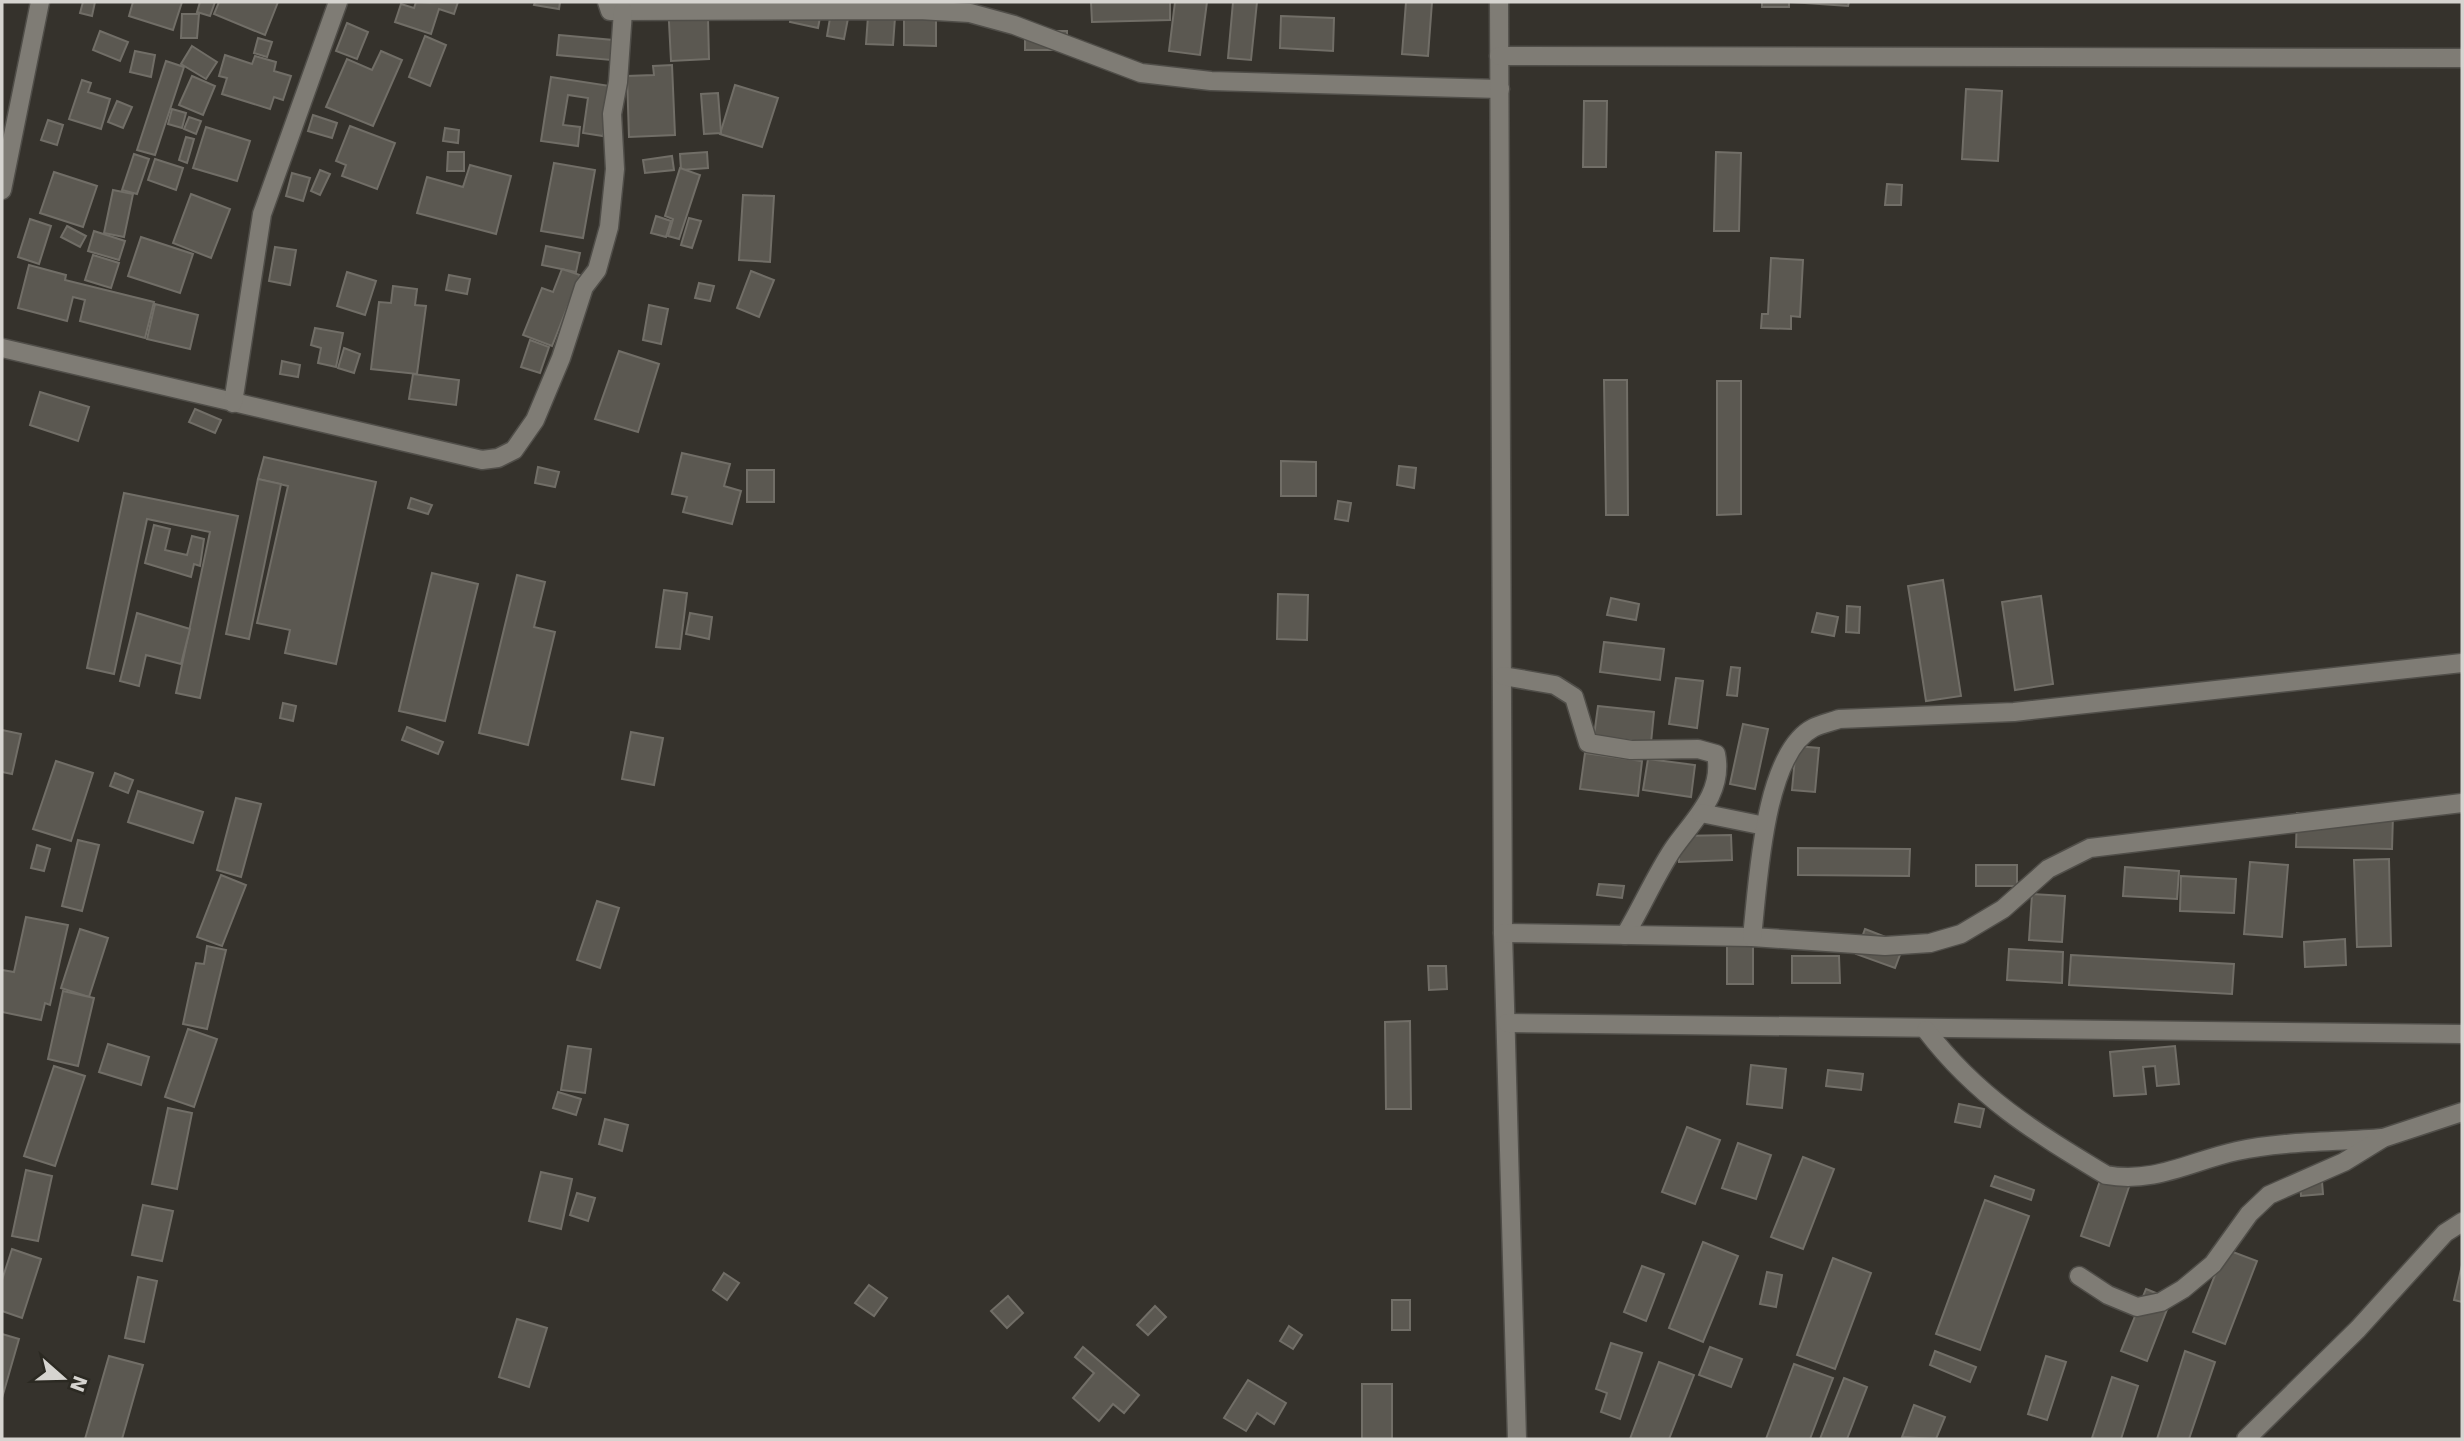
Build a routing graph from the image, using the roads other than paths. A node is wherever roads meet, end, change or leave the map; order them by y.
1 (40, 2) edge
2 (338, 2) edge
3 (607, 2) edge
4 (1499, 2) edge
5 (623, 11) junction
6 (1499, 56) junction
7 (2462, 58) edge
8 (1500, 89) junction
9 (2, 190) edge
10 (2, 348) edge
11 (233, 404) junction
12 (2462, 663) edge
13 (1503, 676) junction
14 (2462, 803) edge
15 (1701, 813) junction
16 (1765, 826) junction
17 (1503, 933) junction
18 (1625, 935) junction
19 (1752, 937) junction
20 (1507, 1023) junction
21 (1926, 1030) junction
22 (2462, 1034) edge
23 (2462, 1112) edge
24 (2383, 1138) junction
25 (2462, 1222) edge
26 (2078, 1276) dead end
27 (1517, 1439) edge
28 (2246, 1439) edge

1 - 9 street
2 - 11 street
3 - 5 street
4 - 6 street
5 - 8 street
5 - 11 street
6 - 7 street
6 - 8 street
8 - 13 street
10 - 11 street
12 - 16 street
13 - 15 street
13 - 17 street
14 - 19 street
15 - 16 street
15 - 18 street
16 - 19 street
17 - 18 street
17 - 20 street
18 - 19 street
20 - 21 street
20 - 27 street
21 - 22 street
21 - 24 street
23 - 24 street
24 - 26 street
25 - 28 street

